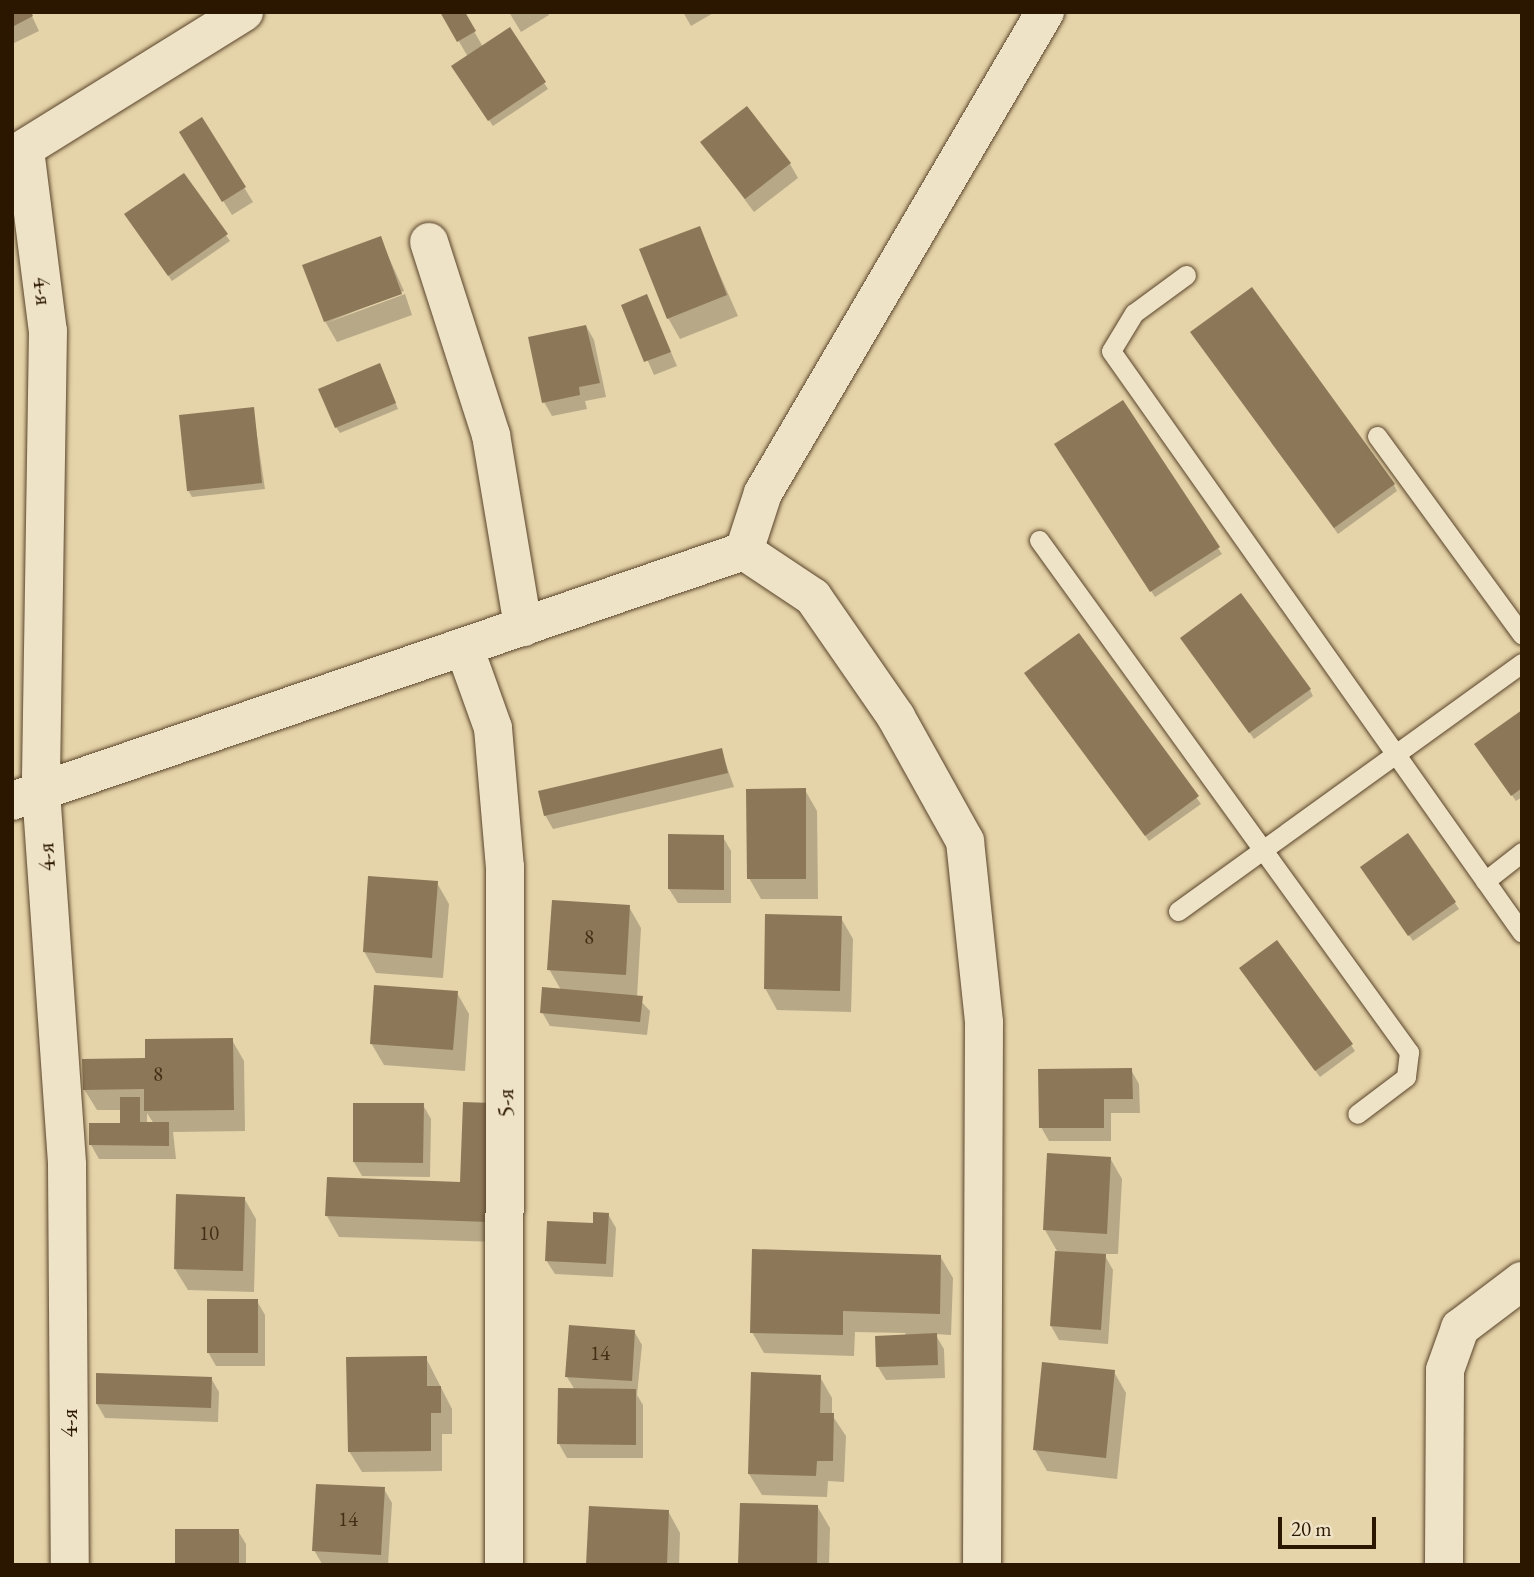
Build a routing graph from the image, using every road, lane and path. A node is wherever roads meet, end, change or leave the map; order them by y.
1 (244, 12) edge
2 (1045, 12) edge
3 (19, 153) edge
4 (429, 242) dead end
5 (1186, 275) dead end
6 (1377, 436) dead end
7 (1039, 540) dead end
8 (744, 551) junction
9 (523, 627) junction
10 (1522, 635) edge
11 (464, 647) junction
12 (1522, 663) edge
13 (1396, 754) junction
14 (27, 796) edge
15 (1263, 850) junction
16 (1522, 852) edge
17 (1485, 881) junction
18 (1178, 911) dead end
19 (1522, 933) edge
20 (1357, 1114) dead end
21 (1522, 1282) edge
22 (70, 1565) edge
23 (504, 1565) edge
24 (982, 1565) edge
25 (1444, 1565) edge

1 - 3 street
2 - 8 street
3 - 14 street, 4-я
4 - 9 street
5 - 13 lane
6 - 10 lane
7 - 15 lane
8 - 9 street
8 - 24 street
9 - 11 street
11 - 14 street
11 - 23 street, 5-я
12 - 13 lane
13 - 15 lane
13 - 17 lane
14 - 22 street, 4-я
15 - 18 lane
15 - 20 lane
16 - 17 lane
17 - 19 lane
21 - 25 street

